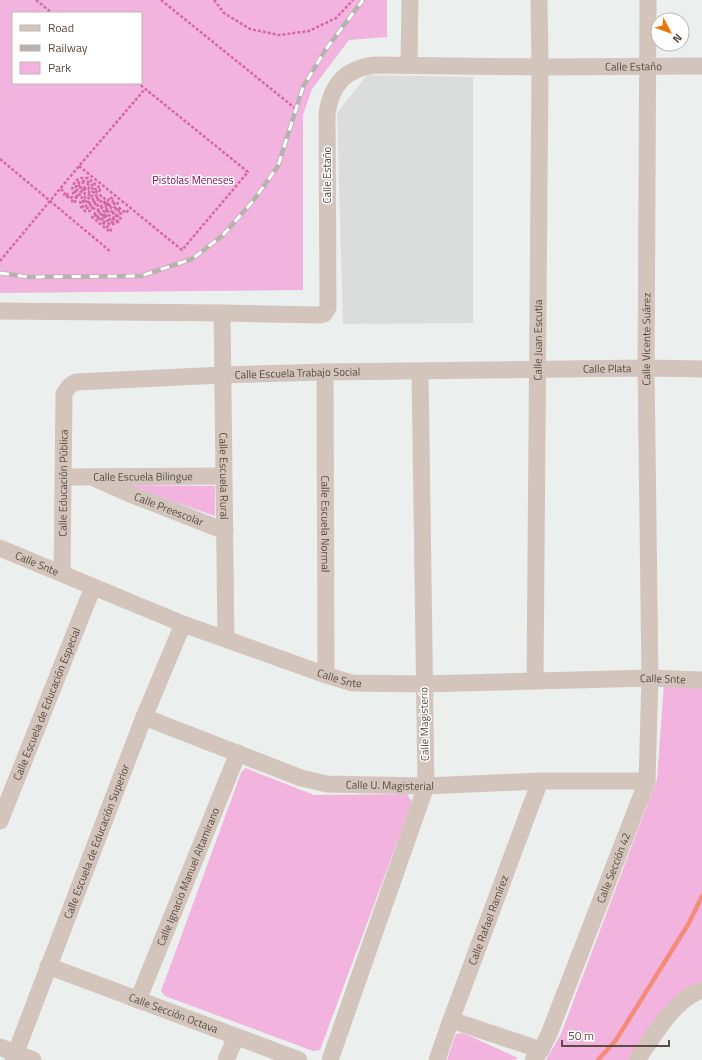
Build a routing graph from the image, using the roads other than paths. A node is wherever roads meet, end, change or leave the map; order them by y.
1 (410, 0) edge
2 (539, 0) edge
3 (648, 0) edge
4 (409, 65) junction
5 (702, 66) edge
6 (540, 67) junction
7 (648, 67) junction
8 (0, 311) edge
9 (222, 313) junction
10 (646, 368) junction
11 (702, 369) edge
12 (537, 370) junction
13 (420, 371) junction
14 (325, 372) junction
15 (223, 375) junction
16 (64, 394) joint
17 (63, 476) junction
18 (90, 476) junction
19 (223, 476) junction
20 (225, 531) junction
21 (0, 548) edge
22 (62, 573) junction
23 (94, 587) junction
24 (183, 624) junction
25 (226, 639) junction
26 (326, 675) junction
27 (650, 678) junction
28 (702, 680) edge
29 (535, 681) junction
30 (424, 684) junction
31 (144, 717) junction
32 (238, 753) junction
33 (540, 781) junction
34 (647, 781) junction
35 (426, 786) junction
36 (0, 821) edge
37 (48, 966) junction
38 (702, 990) edge
39 (138, 1000) junction
40 (451, 1020) junction
41 (236, 1037) junction
42 (9, 1053) edge
43 (537, 1055) edge
44 (33, 1060) edge
45 (226, 1060) edge
46 (299, 1060) edge
47 (330, 1060) edge
48 (437, 1060) edge
49 (637, 1060) edge

1 - 4 street
2 - 6 street, Calle Juan Escutia
3 - 7 street, Calle Vicente Suárez
4 - 6 street, Calle Estaño
4 - 9 street, Calle Estaño
5 - 7 street, Calle Estaño
6 - 7 street, Calle Estaño
6 - 12 street, Calle Juan Escutia
7 - 10 street, Calle Vicente Suárez
8 - 9 street, Calle Estaño
9 - 15 street, Calle Escuela Rural
10 - 11 street, Calle Plata
10 - 12 street, Calle Plata
10 - 27 street, Calle Vicente Suárez
12 - 13 street, Calle Escuela Trabajo Social
12 - 29 street, Calle Juan Escutia
13 - 14 street, Calle Escuela Trabajo Social
13 - 30 street, Calle Magisterio
14 - 15 street, Calle Escuela Trabajo Social
14 - 26 street, Calle Escuela Normal
15 - 16 street, Calle Escuela Trabajo Social
15 - 19 street, Calle Escuela Rural
16 - 17 street, Calle Educación Pública
17 - 18 street, Calle Escuela Bilingue
17 - 22 street, Calle Educación Pública
18 - 19 street, Calle Escuela Bilingue
18 - 20 street, Calle Preescolar
19 - 20 street, Calle Escuela Rural
20 - 25 street, Calle Escuela Rural
21 - 22 street, Calle Snte
22 - 23 street, Calle Snte
23 - 24 street, Calle Snte
23 - 36 street, Calle Escuela de Educación Especial
24 - 25 street, Calle Snte
24 - 31 street, Calle Escuela de Educación Superior
25 - 26 street, Calle Snte
26 - 30 street, Calle Snte
27 - 28 street, Calle Snte
27 - 29 street, Calle Snte
27 - 34 street, Calle Sección 42
29 - 30 street, Calle Snte
30 - 35 street, Calle Magisterio
31 - 32 street, Calle U. Magisterial
31 - 37 street, Calle Escuela de Educación Superior
32 - 35 street, Calle U. Magisterial
32 - 39 street, Calle Ignacio Manuel Altamirano
33 - 34 street, Calle U. Magisterial
33 - 35 street, Calle U. Magisterial
33 - 40 street, Calle Rafael Ramírez
34 - 43 street, Calle Sección 42
35 - 47 street, Calle Magisterio
37 - 39 street, Calle Sección Octava
37 - 42 street, Calle Escuela de Educación Superior
38 - 49 street
39 - 41 street, Calle Sección Octava
40 - 43 street
40 - 48 street, Calle Rafael Ramírez
41 - 45 street
41 - 46 street, Calle Sección Octava
42 - 44 street

